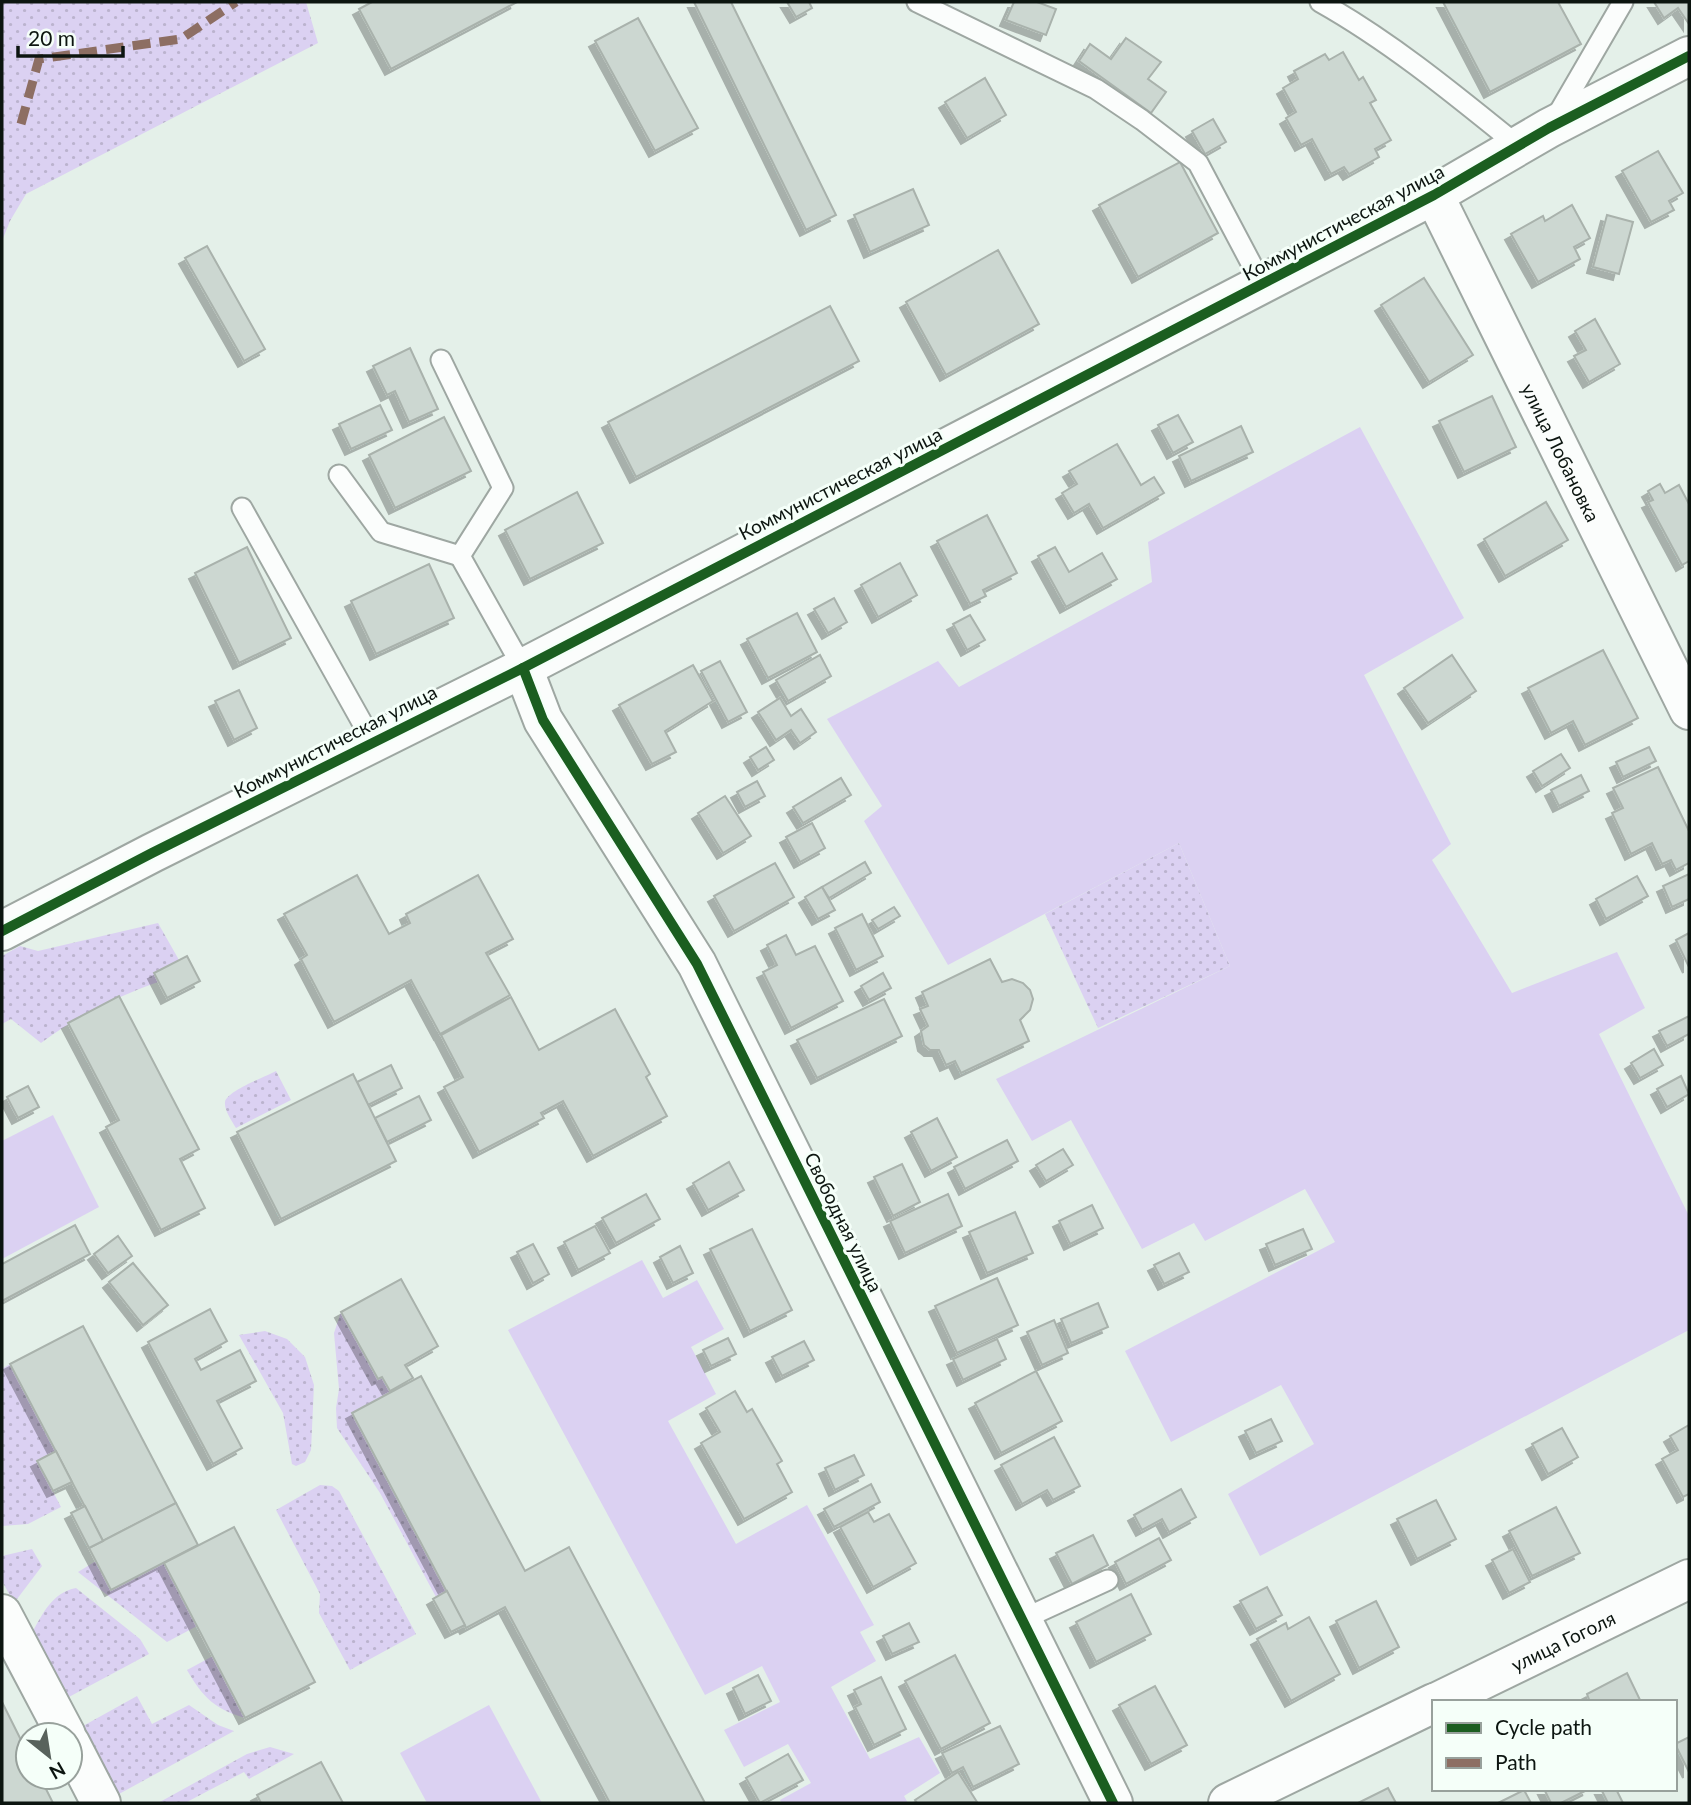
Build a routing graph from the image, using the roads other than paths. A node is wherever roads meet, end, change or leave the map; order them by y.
1 (917, 2) edge
2 (1320, 2) edge
3 (1623, 2) edge
4 (1689, 56) edge
5 (1533, 137) junction
6 (1434, 195) junction
7 (1262, 284) junction
8 (441, 360) dead end
9 (339, 475) dead end
10 (242, 508) dead end
11 (460, 556) junction
12 (523, 667) junction
13 (1689, 710) edge
14 (373, 742) junction
15 (2, 931) edge
16 (1689, 1579) edge
17 (1108, 1580) dead end
18 (2, 1614) edge
19 (1021, 1620) junction
20 (1439, 1700) edge
21 (1432, 1703) edge
22 (59, 1721) edge
23 (84, 1770) edge
24 (101, 1803) edge
25 (1113, 1803) edge
26 (1228, 1803) edge

1 - 7 lane
2 - 5 lane
3 - 5 lane
4 - 5 street, Коммунистическая улица
5 - 6 street, Коммунистическая улица
6 - 7 street, Коммунистическая улица
6 - 13 street, улица Лобановка
7 - 12 street, Коммунистическая улица
8 - 11 lane
9 - 11 lane
10 - 14 lane
11 - 12 lane
12 - 14 street, Коммунистическая улица
12 - 19 street, Свободная улица
14 - 15 street, Коммунистическая улица
16 - 20 street, улица Гоголя
17 - 19 lane
18 - 22 street
19 - 25 street, Свободная улица
21 - 26 street, улица Гоголя
23 - 24 street

